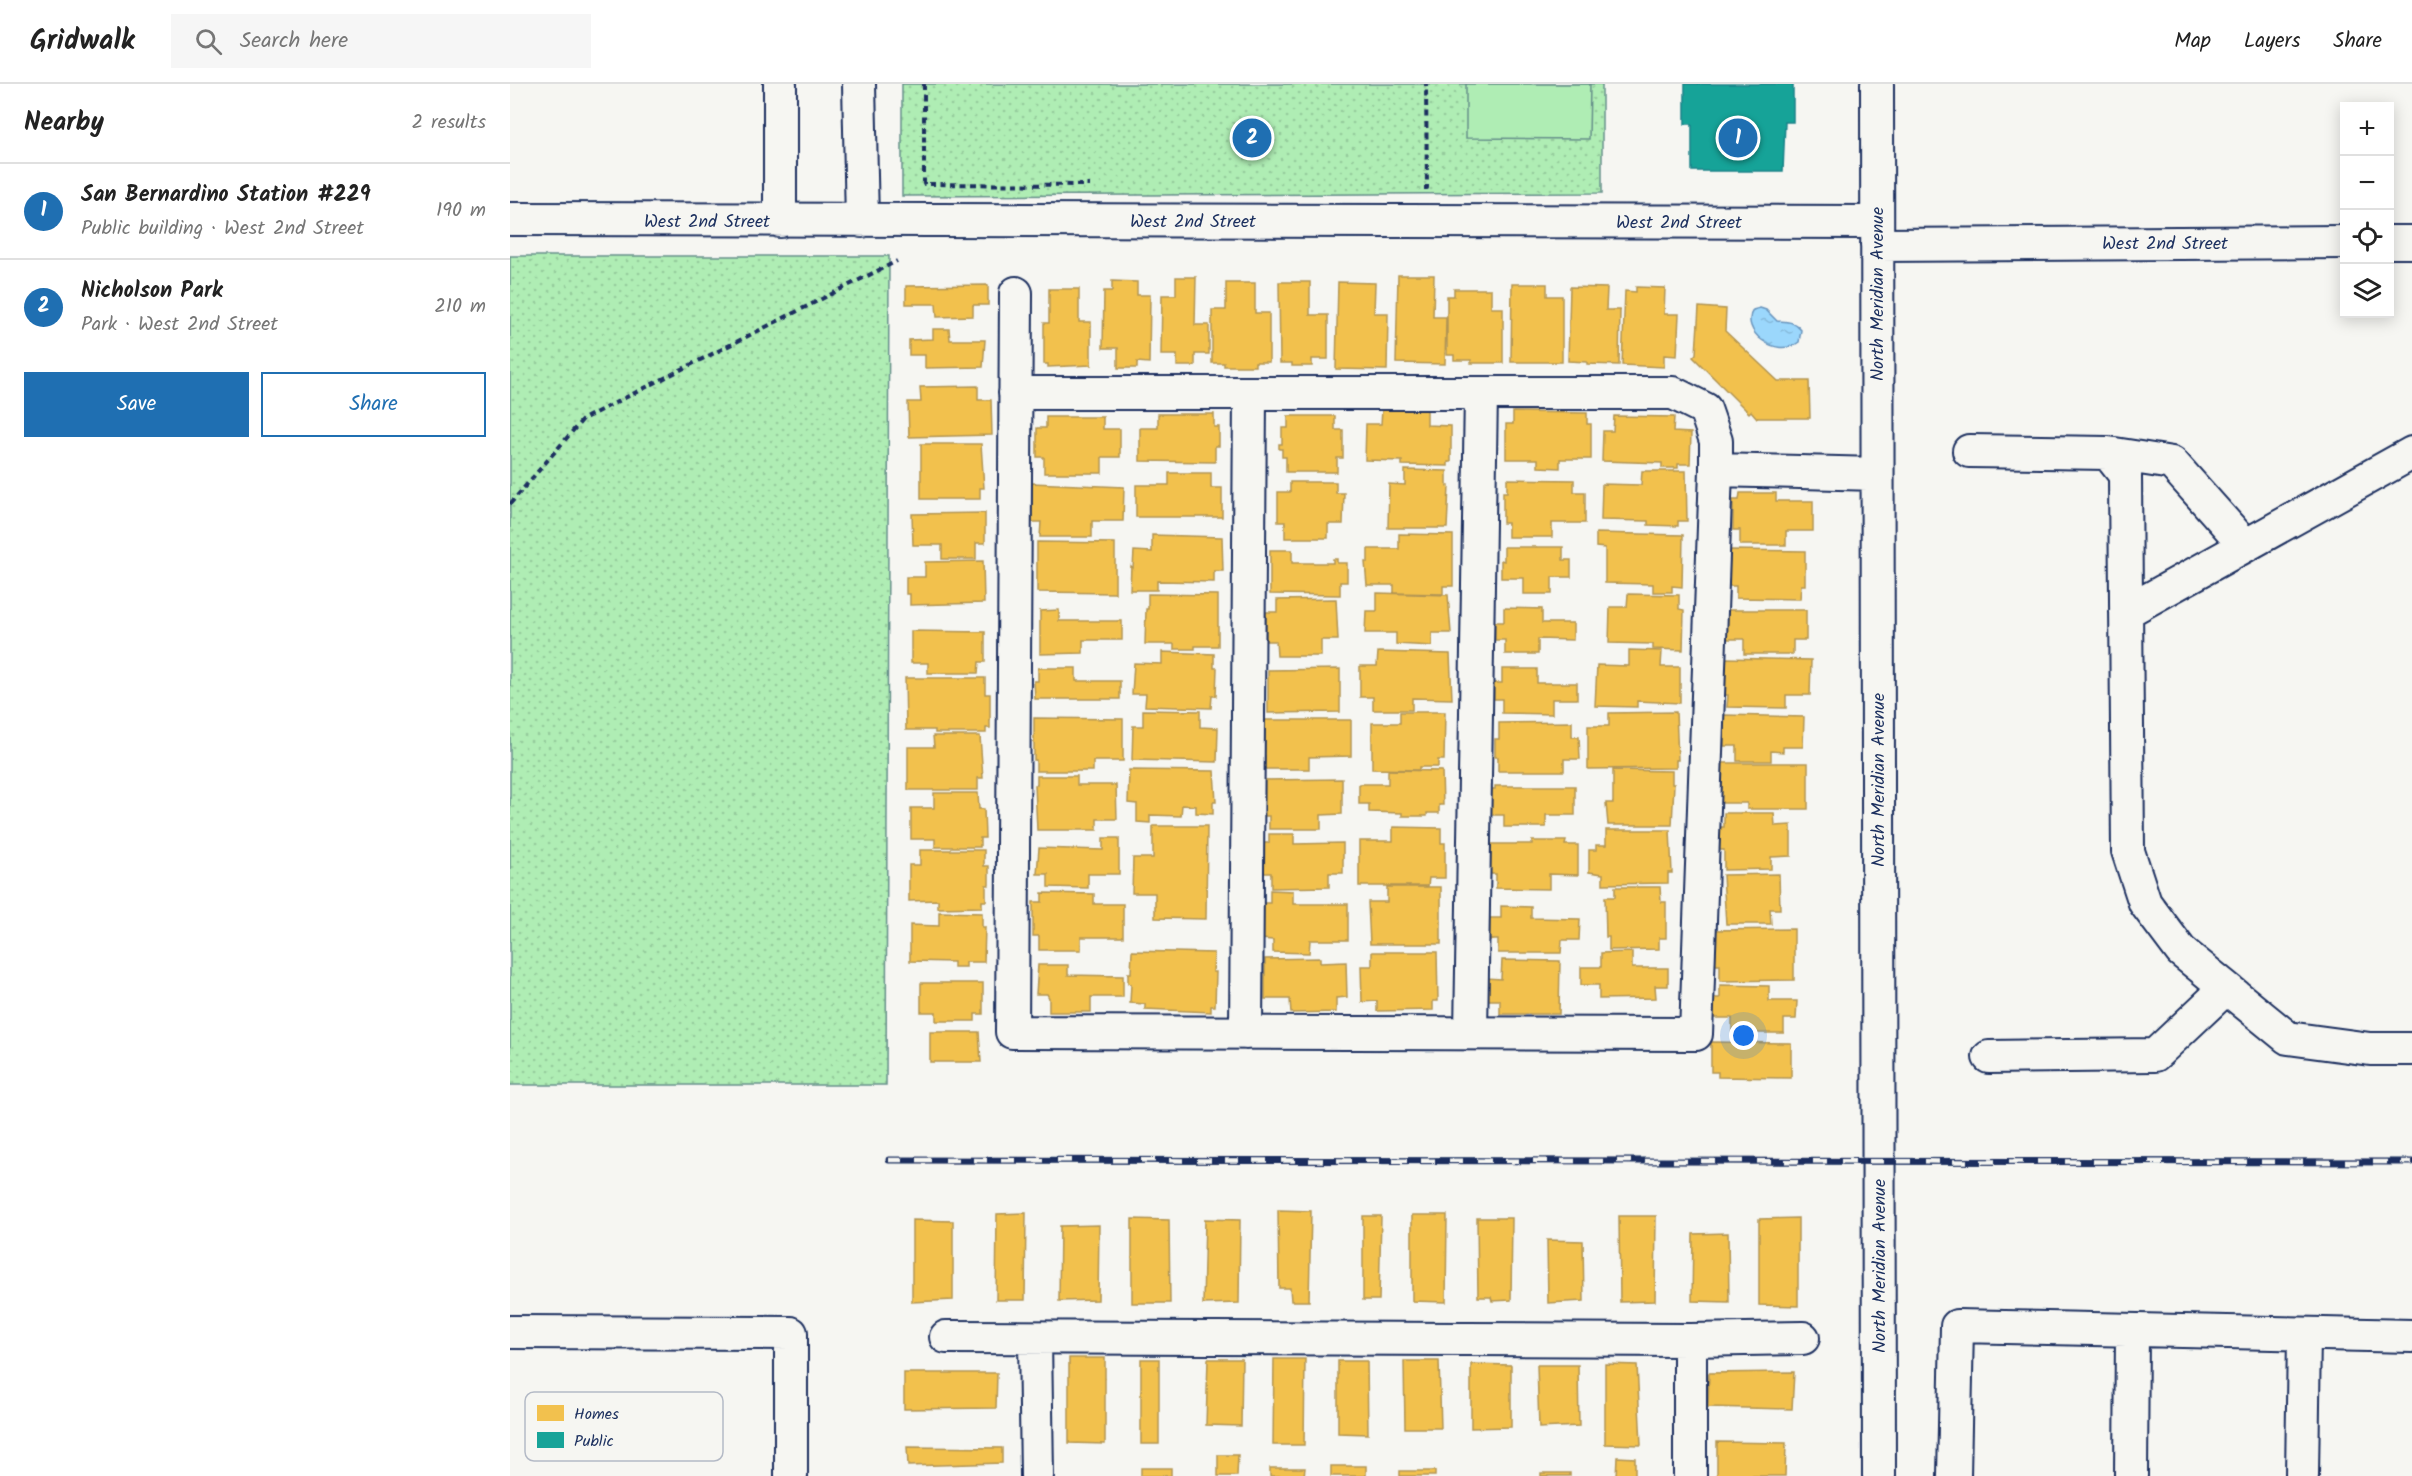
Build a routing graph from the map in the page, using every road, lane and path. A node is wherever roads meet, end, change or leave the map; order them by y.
1 (780, 84) edge
2 (859, 84) edge
3 (924, 84) edge
4 (1426, 84) edge
5 (1877, 84) edge
6 (1100, 185) dead end
7 (1415, 188) dead end
8 (510, 219) edge
9 (780, 221) junction
10 (862, 221) junction
11 (1877, 233) junction
12 (2340, 242) edge
13 (2394, 242) edge
14 (2412, 242) edge
15 (897, 261) dead end
16 (1016, 293) dead end
17 (1015, 393) junction
18 (1250, 393) junction
19 (1481, 393) junction
20 (1969, 451) dead end
21 (2108, 453) junction
22 (2412, 453) edge
23 (1716, 470) junction
24 (1877, 474) junction
25 (510, 504) edge
26 (2246, 545) junction
27 (2126, 612) junction
28 (2226, 988) junction
29 (1245, 1033) junction
30 (1471, 1034) junction
31 (2412, 1049) edge
32 (1989, 1058) dead end
33 (2132, 1330) junction
34 (510, 1332) edge
35 (2304, 1334) junction
36 (2412, 1336) edge
37 (946, 1337) dead end
38 (1035, 1338) junction
39 (1803, 1338) dead end
40 (1690, 1340) junction
41 (791, 1476) edge
42 (1037, 1476) edge
43 (1690, 1476) edge
44 (1879, 1476) edge
45 (1954, 1476) edge
46 (2131, 1476) edge
47 (2302, 1476) edge

1 - 9 street
2 - 10 street
3 - 6 path
4 - 7 path
5 - 11 street, North Meridian Avenue
8 - 9 street, West 2nd Street
9 - 10 street, West 2nd Street
10 - 11 street, West 2nd Street
11 - 12 street, West 2nd Street
11 - 24 street, North Meridian Avenue
13 - 14 street
15 - 25 path
16 - 17 street
17 - 18 street
17 - 29 street
18 - 19 street
18 - 29 street
19 - 23 street
19 - 30 street
20 - 21 street
21 - 26 street
21 - 27 street
22 - 26 street
23 - 24 street
23 - 30 street
24 - 44 street, North Meridian Avenue
26 - 27 street
27 - 28 street
28 - 31 street
28 - 32 street
29 - 30 street
33 - 35 street
33 - 45 street
33 - 46 street
34 - 41 street
35 - 36 street
35 - 47 street
37 - 38 street
38 - 40 street
38 - 42 street
39 - 40 street
40 - 43 street

